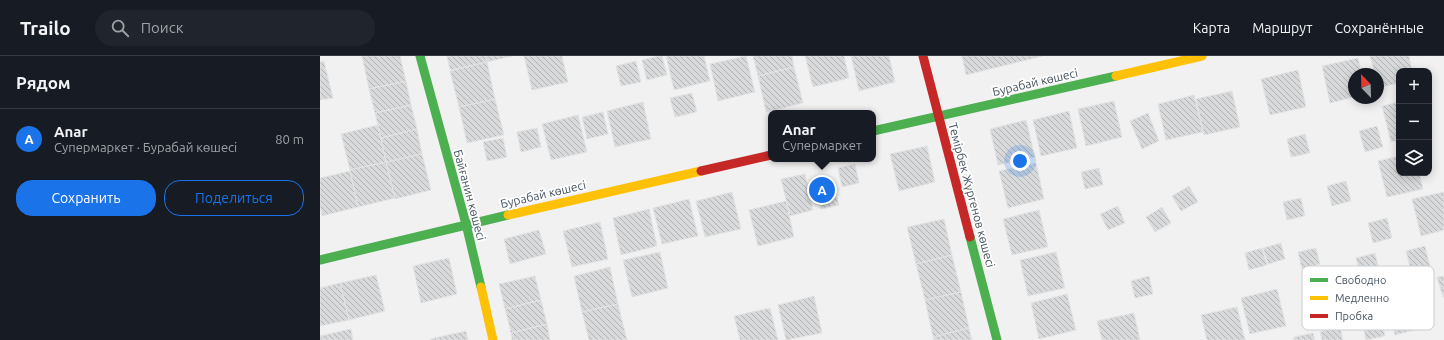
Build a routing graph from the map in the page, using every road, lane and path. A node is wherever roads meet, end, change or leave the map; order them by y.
1 (420, 56) edge
2 (923, 56) edge
3 (1202, 56) edge
4 (939, 116) junction
5 (876, 130) edge
6 (768, 156) edge
7 (466, 224) junction
8 (320, 260) edge
9 (493, 340) edge
10 (997, 340) edge

1 - 7 street, Байғанин көшесі
2 - 4 street, Темірбек Жүргенов көшесі
3 - 4 street, Бурабай көшесі
4 - 5 street, Бурабай көшесі
4 - 10 street, Темірбек Жүргенов көшесі
6 - 7 street, Бурабай көшесі
7 - 8 street, Бурабай көшесі
7 - 9 street, Байғанин көшесі

